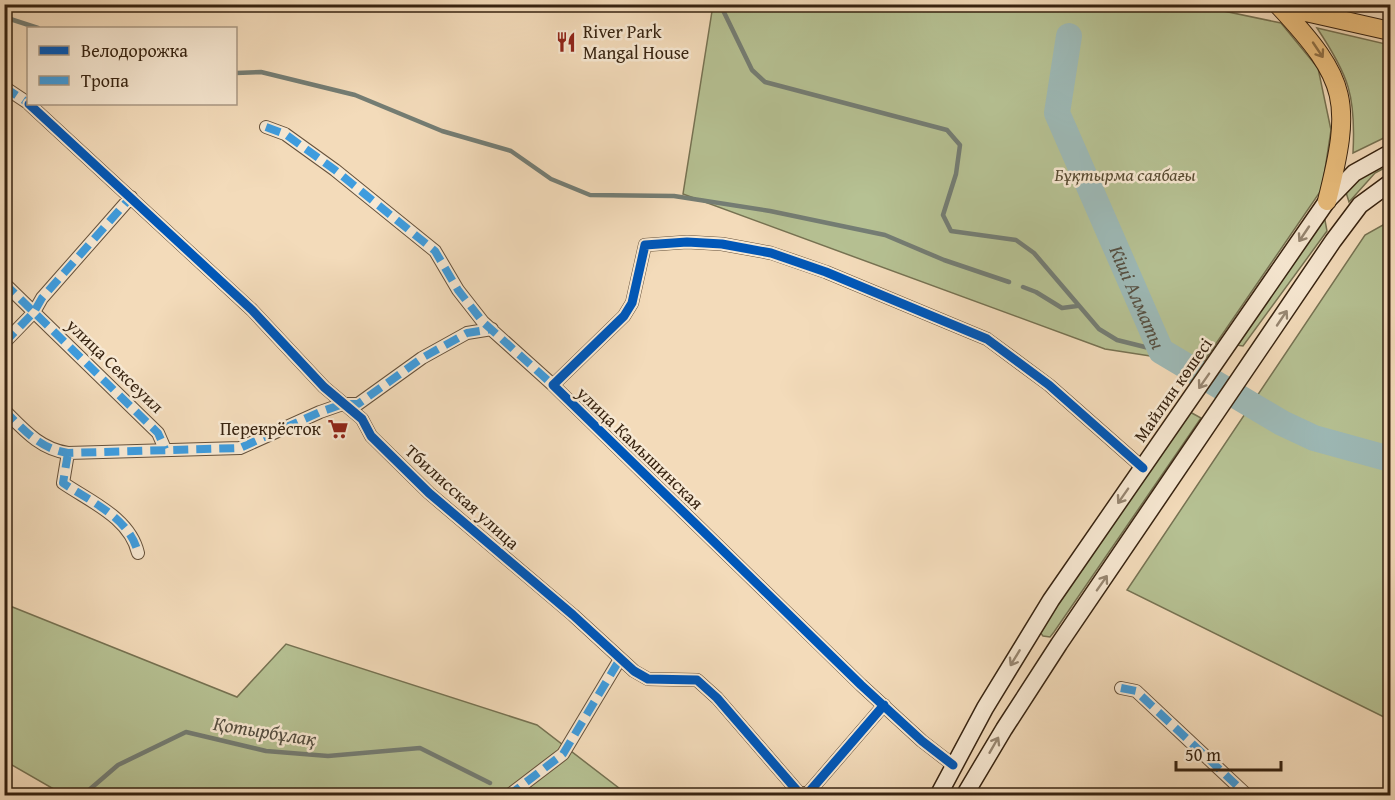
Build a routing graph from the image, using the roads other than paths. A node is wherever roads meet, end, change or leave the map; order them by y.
1 (1275, 5) edge
2 (1390, 31) edge
3 (4, 87) edge
4 (27, 102) edge
5 (31, 105) edge
6 (266, 127) dead end
7 (1390, 153) edge
8 (1390, 183) edge
9 (130, 197) junction
10 (1327, 201) junction
11 (4, 283) edge
12 (34, 312) junction
13 (492, 329) junction
14 (4, 343) edge
15 (553, 385) junction
16 (343, 404) junction
17 (4, 410) edge
18 (165, 449) junction
19 (68, 453) junction
20 (1143, 468) junction
21 (138, 553) dead end
22 (620, 659) junction
23 (1121, 688) dead end
24 (884, 705) junction
25 (953, 765) junction
26 (508, 795) edge
27 (938, 795) edge
28 (964, 795) edge
29 (1248, 795) edge

1 - 2 main road
1 -> 10 main road
3 - 4 street, Тбилисская улица
5 - 9 street, Тбилисская улица
6 - 13 street, улица Камышинская
7 - 10 main road, Майлин көшесі
28 -> 8 main road
9 - 12 street
9 - 16 street, Тбилисская улица
10 -> 20 main road, Майлин көшесі
11 - 12 street, улица Сексеуил
12 - 14 street
12 - 18 street, улица Сексеуил
13 - 15 street, улица Камышинская
13 - 16 street
15 - 20 street, улица Камышинская
15 - 24 street, улица Камышинская
16 - 18 street
16 - 22 street, Тбилисская улица
17 - 19 street
18 - 19 street
19 - 21 street
20 -> 25 main road, Майлин көшесі
22 - 24 street, Тбилисская улица
22 - 26 street
23 - 29 street
24 - 25 street, улица Камышинская
25 - 27 main road, Майлин көшесі

